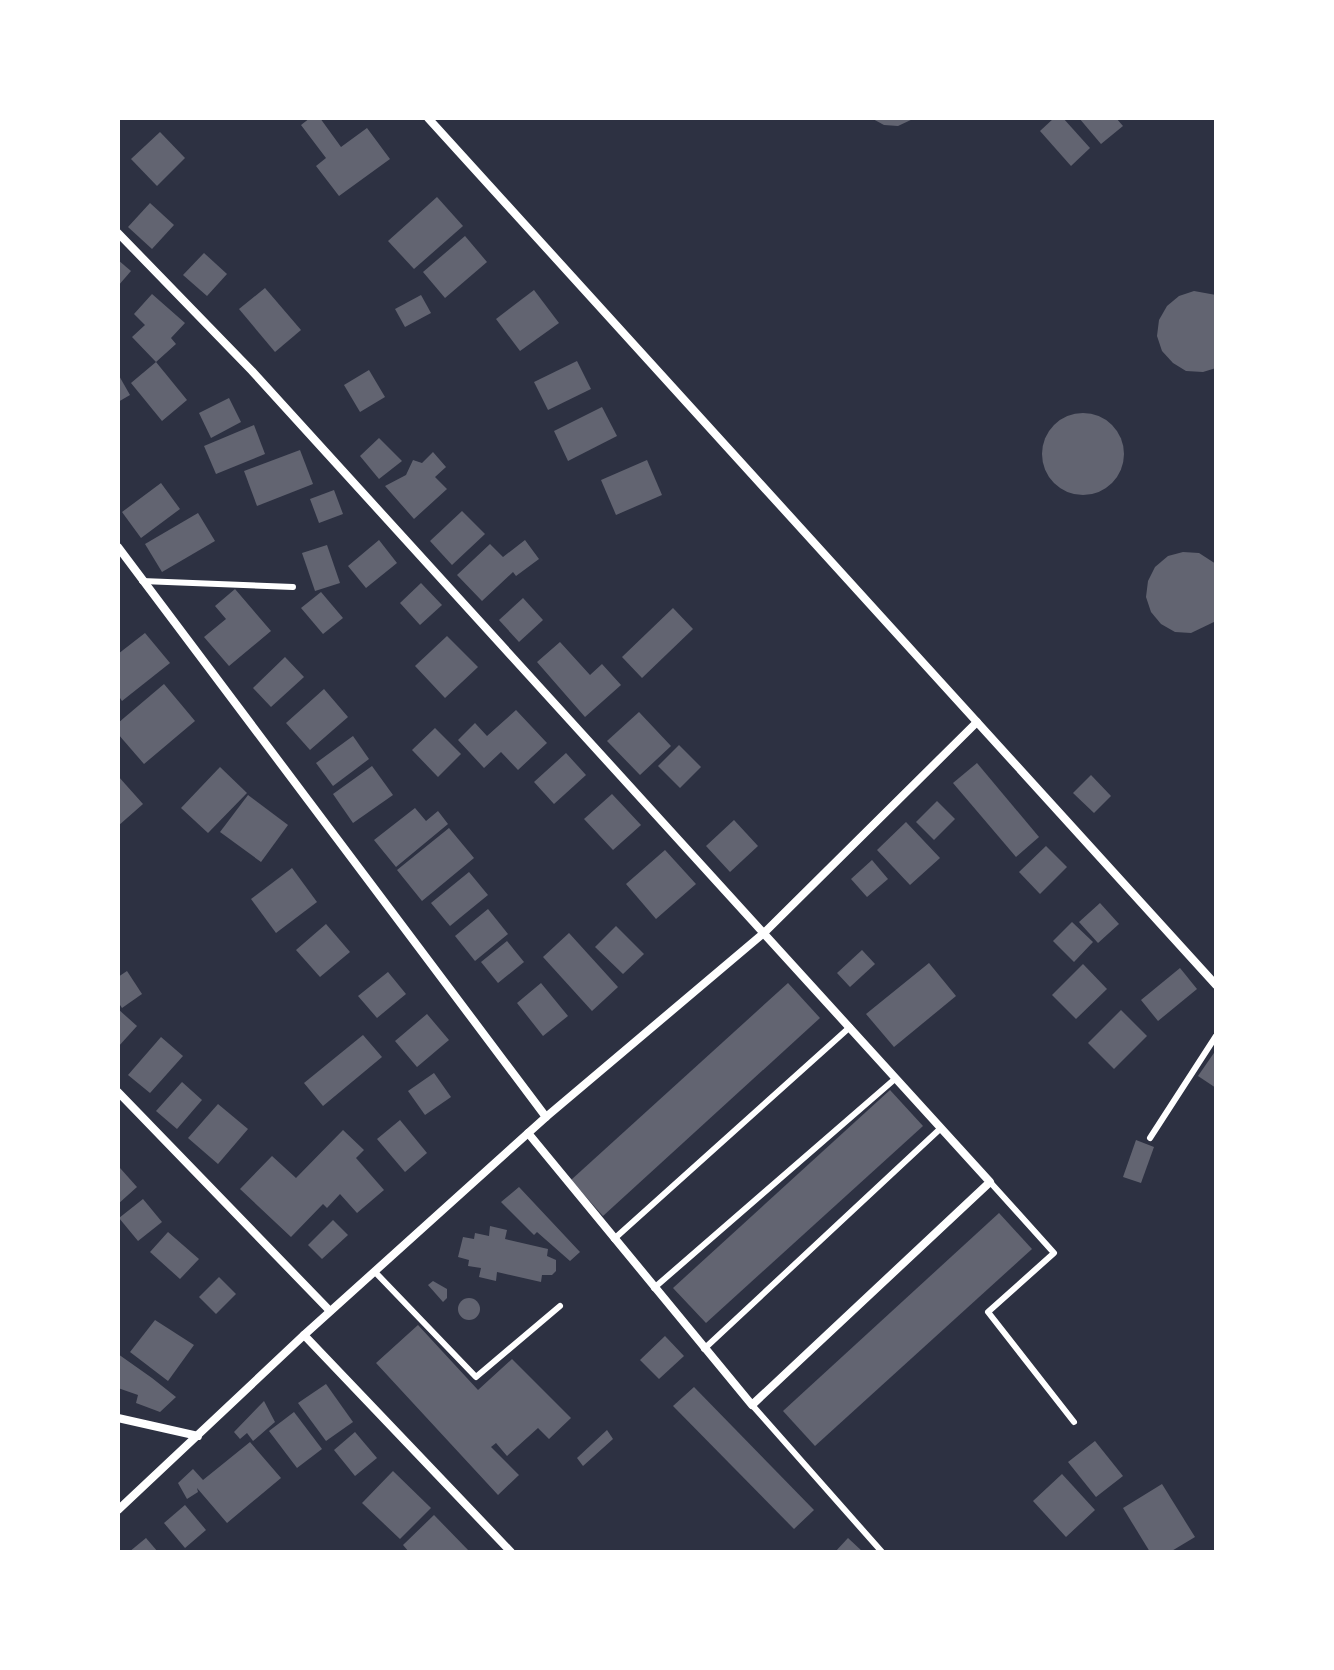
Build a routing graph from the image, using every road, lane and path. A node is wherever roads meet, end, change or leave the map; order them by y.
1 (428, 118) edge
2 (118, 233) edge
3 (120, 553) edge
4 (142, 581) junction
5 (293, 587) dead end
6 (977, 722) junction
7 (765, 932) junction
8 (1216, 985) edge
9 (850, 1027) junction
10 (1216, 1036) edge
11 (896, 1078) junction
12 (118, 1092) edge
13 (546, 1117) junction
14 (941, 1128) junction
15 (528, 1133) junction
16 (1150, 1138) dead end
17 (990, 1182) junction
18 (614, 1239) junction
19 (375, 1272) junction
20 (654, 1289) junction
21 (560, 1306) dead end
22 (330, 1311) junction
23 (304, 1335) junction
24 (704, 1349) junction
25 (752, 1405) junction
26 (118, 1418) edge
27 (1074, 1422) dead end
28 (198, 1436) junction
29 (118, 1510) edge
30 (511, 1552) edge
31 (882, 1552) edge

1 - 6 street
2 - 7 street
3 - 4 street
4 - 5 lane
4 - 13 street
6 - 7 street
6 - 8 street
7 - 9 street
7 - 13 street
9 - 11 street
9 - 18 lane
10 - 16 lane
11 - 14 street
11 - 20 lane
12 - 22 street
13 - 15 street
14 - 17 street
14 - 24 lane
15 - 18 street
15 - 19 street
17 - 25 street
17 - 27 lane
18 - 20 street
19 - 21 lane
19 - 22 street
20 - 24 street
22 - 23 street
23 - 28 street
23 - 30 street
24 - 25 street
25 - 31 lane
26 - 28 street
28 - 29 street

